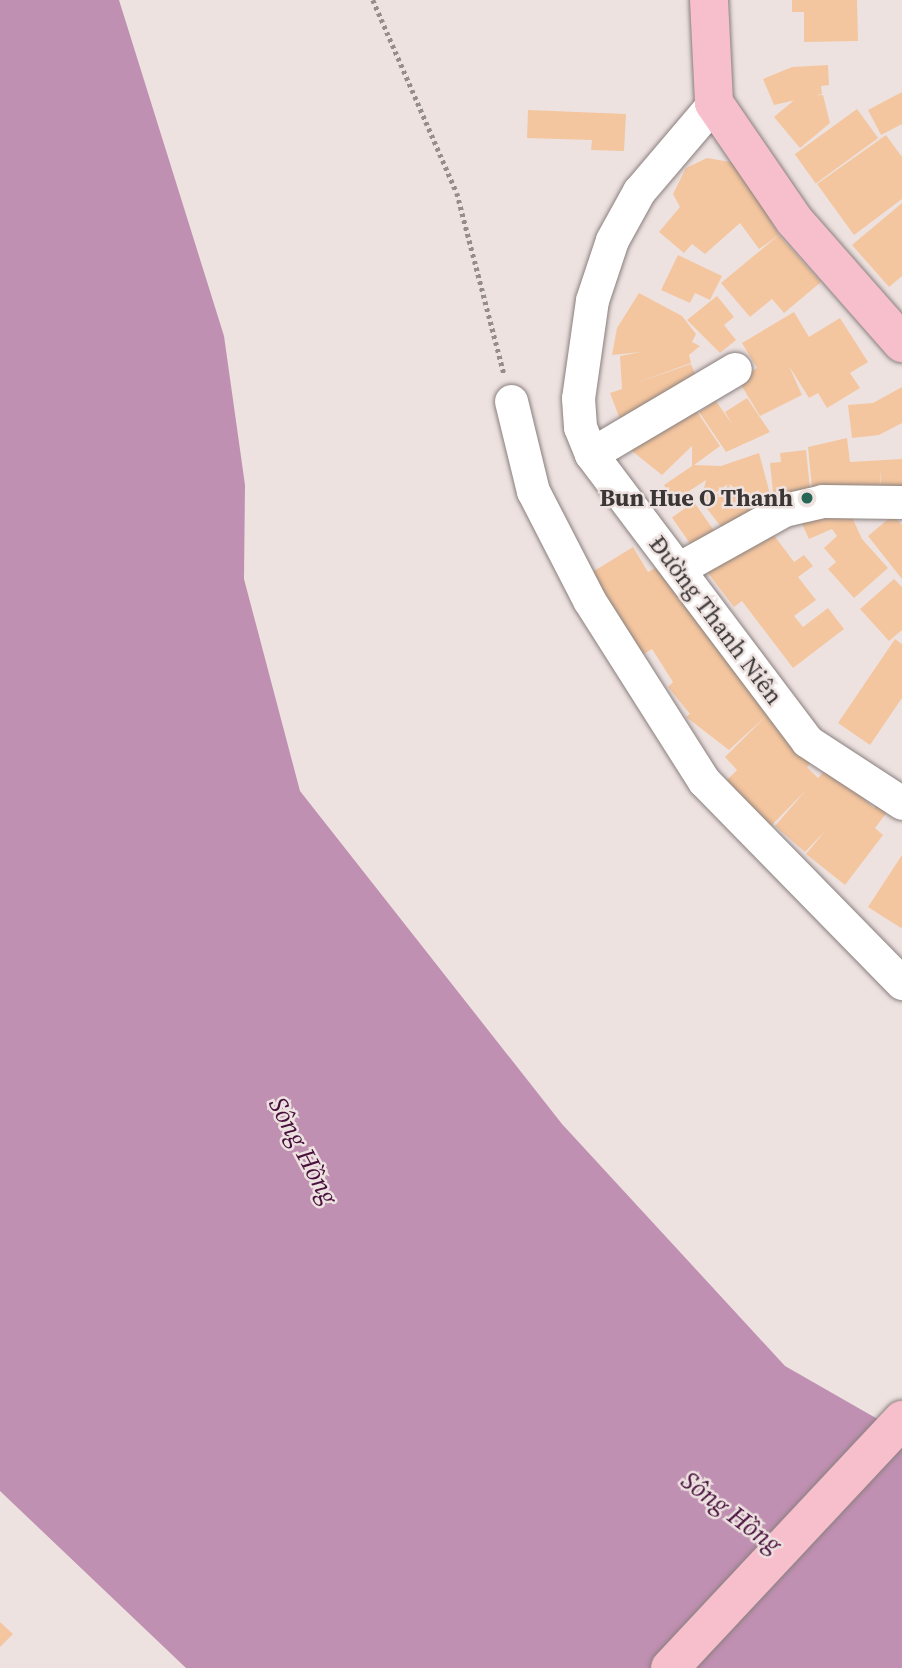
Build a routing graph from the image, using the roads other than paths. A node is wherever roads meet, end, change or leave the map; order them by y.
1 (709, 0) edge
2 (714, 103) junction
3 (902, 343) edge
4 (735, 369) dead end
5 (511, 401) road end
6 (591, 454) junction
7 (902, 502) edge
8 (678, 569) junction
9 (902, 803) edge
10 (902, 983) edge
11 (902, 1420) edge
12 (670, 1668) edge

1 - 2 main road
2 - 3 main road
2 - 6 street, Đường Thanh Niên
4 - 6 street
5 - 10 street
6 - 8 street, Đường Thanh Niên
7 - 8 street
8 - 9 street, Đường Thanh Niên
11 - 12 main road

